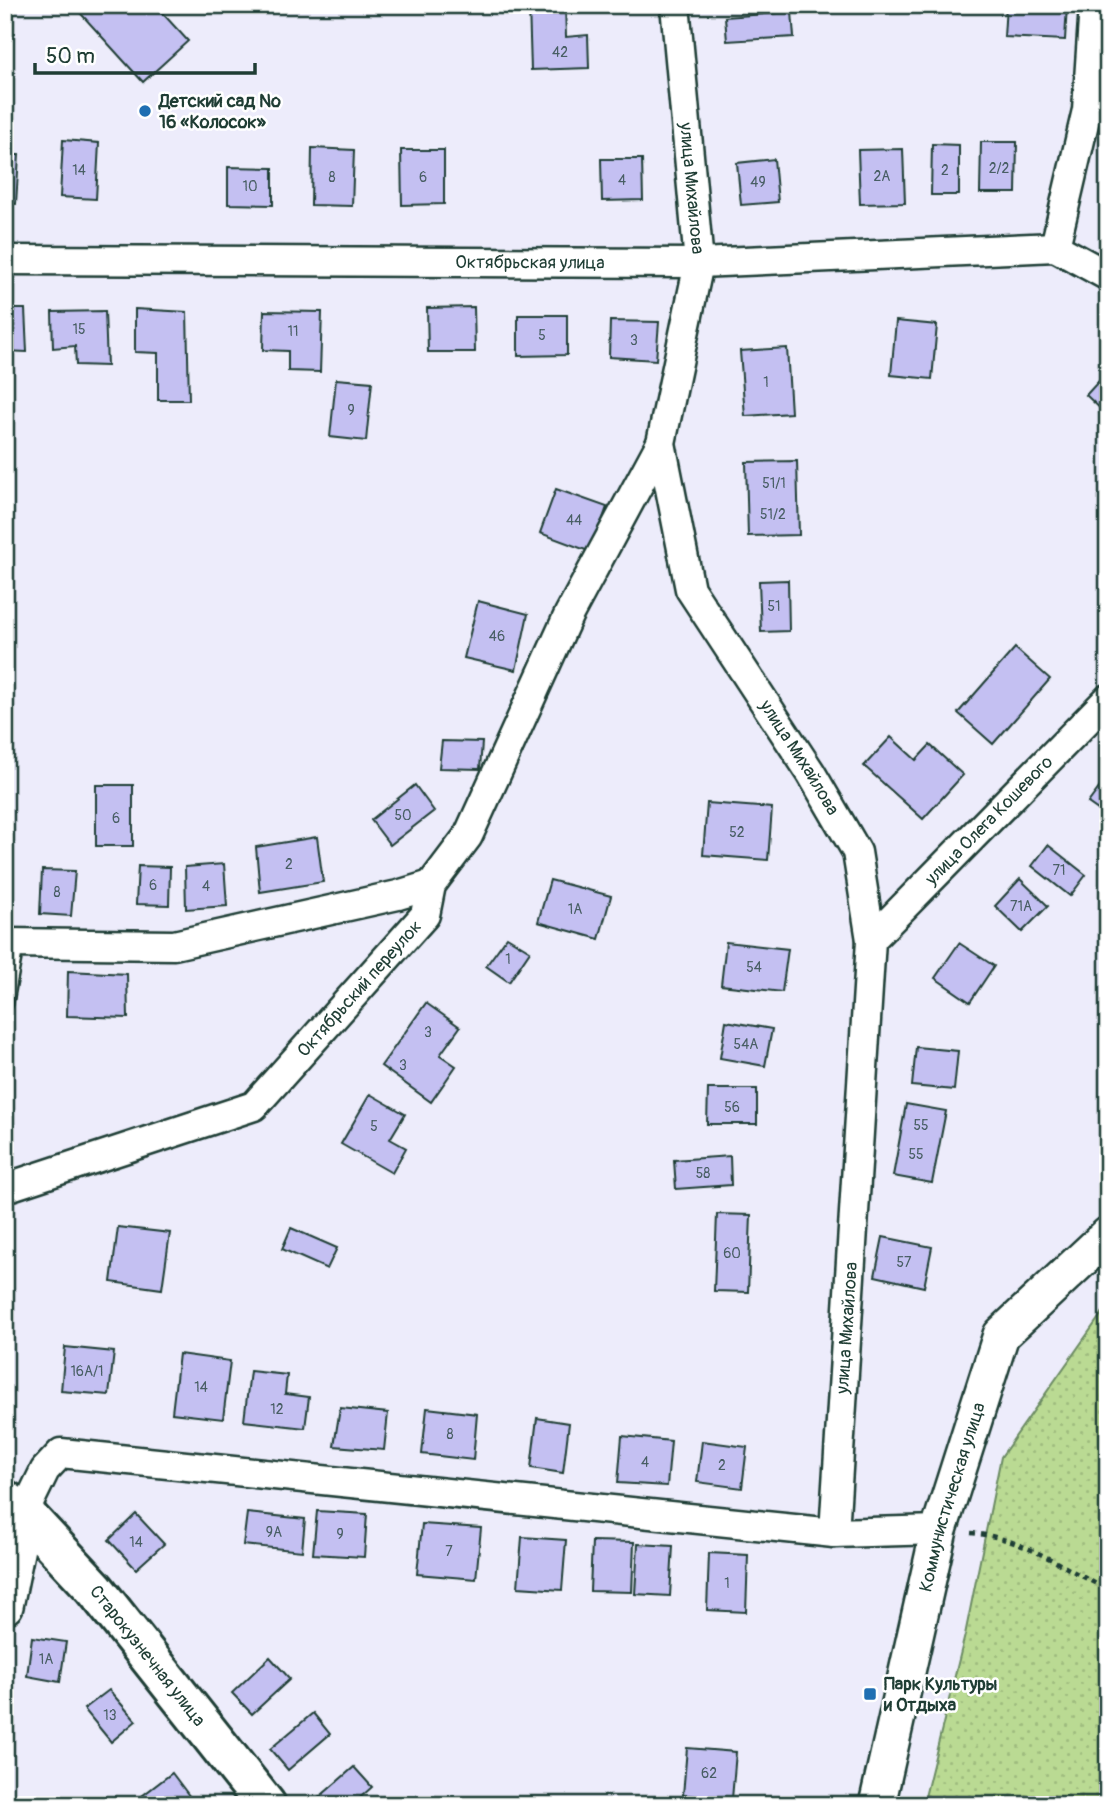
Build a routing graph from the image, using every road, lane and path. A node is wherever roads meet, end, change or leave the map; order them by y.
1 (674, 5) edge
2 (1094, 5) edge
3 (1098, 109) edge
4 (1055, 247) junction
5 (5, 260) edge
6 (699, 263) junction
7 (1108, 276) edge
8 (661, 443) junction
9 (1108, 699) edge
10 (431, 885) junction
11 (871, 940) junction
12 (11, 943) edge
13 (5, 1004) edge
14 (5, 1188) edge
15 (1108, 1235) edge
16 (15, 1506) edge
17 (939, 1530) junction
18 (834, 1533) junction
19 (1108, 1590) edge
20 (5, 1606) edge
21 (266, 1805) edge
22 (877, 1805) edge

1 - 6 street, улица Михайлова
2 - 3 street
3 - 4 street
4 - 6 street, Октябрьская улица
4 - 7 street
5 - 6 street, Октябрьская улица
6 - 8 street, улица Михайлова
8 - 10 street, Октябрьский переулок
8 - 11 street, улица Михайлова
9 - 11 street, улица Олега Кошевого
10 - 12 street
10 - 14 street, Октябрьский переулок
11 - 18 street, улица Михайлова
12 - 13 lane
15 - 17 street, Коммунистическая улица
16 - 18 street
16 - 20 street
16 - 21 main road, Старокузнечная улица
17 - 18 street
17 - 19 path
17 - 22 street, Коммунистическая улица

